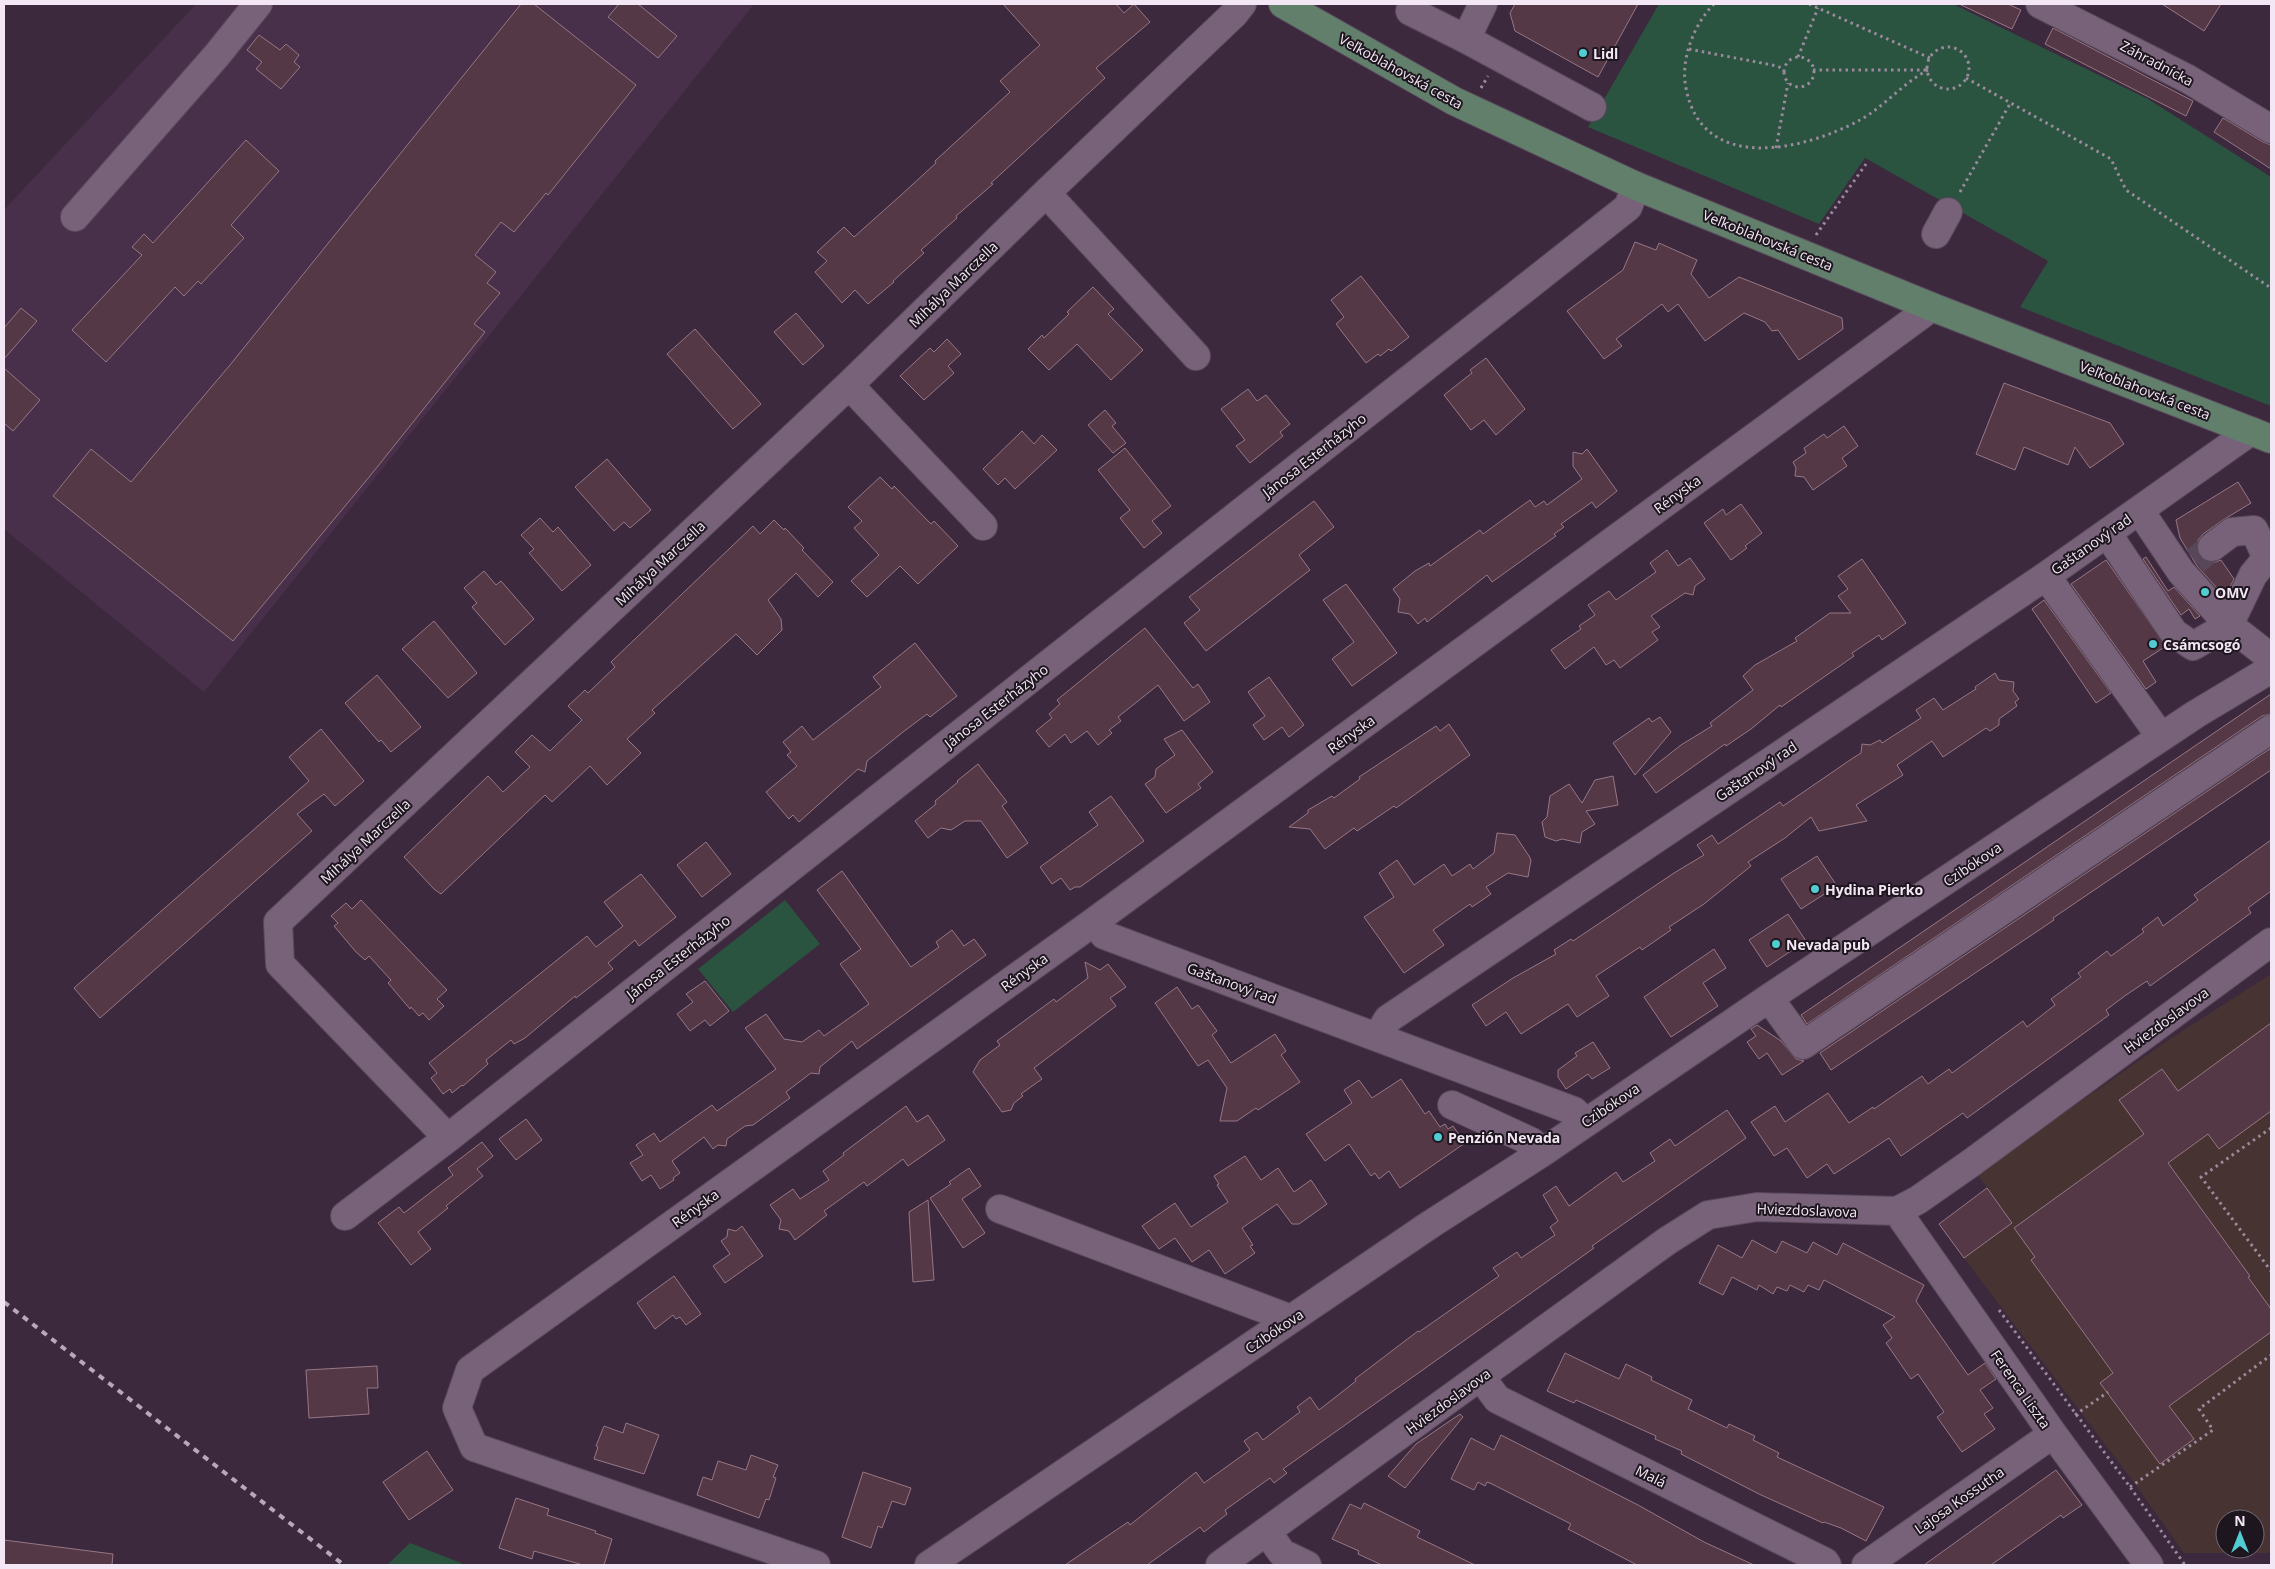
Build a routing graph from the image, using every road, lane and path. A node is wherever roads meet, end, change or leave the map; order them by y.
1 (258, 4) edge
2 (1242, 4) edge
3 (1283, 4) edge
4 (1483, 4) edge
5 (1714, 4) edge
6 (1809, 4) edge
7 (2040, 4) edge
8 (1407, 6) edge
9 (1818, 8) junction
10 (1466, 39) junction
11 (1689, 49) junction
12 (1798, 57) junction
13 (1930, 58) junction
14 (1784, 69) junction
15 (1813, 70) junction
16 (1928, 70) junction
17 (1966, 78) junction
18 (1788, 82) junction
19 (2011, 102) junction
20 (1592, 107) dead end
21 (2271, 129) edge
22 (1776, 148) junction
23 (1866, 164) dead end
24 (1636, 186) junction
25 (1046, 193) junction
26 (1947, 214) dead end
27 (75, 217) dead end
28 (1812, 241) dead end
29 (2271, 288) edge
30 (1932, 307) junction
31 (1196, 356) dead end
32 (849, 385) junction
33 (2261, 435) edge
34 (2140, 511) junction
35 (983, 526) dead end
36 (2107, 533) junction
37 (2196, 560) junction
38 (2046, 576) junction
39 (2229, 625) junction
40 (2271, 658) edge
41 (2271, 669) edge
42 (2271, 729) edge
43 (2161, 738) junction
44 (1095, 921) junction
45 (2271, 942) edge
46 (1769, 998) junction
47 (1377, 1037) junction
48 (1452, 1105) dead end
49 (1584, 1122) junction
50 (2271, 1128) edge
51 (448, 1138) junction
52 (1540, 1154) junction
53 (1000, 1209) dead end
54 (1897, 1211) junction
55 (345, 1216) dead end
56 (2271, 1271) edge
57 (1994, 1304) dead end
58 (1291, 1319) junction
59 (2271, 1354) edge
60 (1480, 1378) junction
61 (2108, 1392) dead end
62 (2076, 1414) junction
63 (2053, 1434) junction
64 (2130, 1487) junction
65 (1267, 1532) junction
66 (816, 1565) edge
67 (929, 1565) edge
68 (1220, 1565) edge
69 (1307, 1565) edge
70 (1827, 1565) edge
71 (1866, 1565) edge
72 (2149, 1565) edge
73 (2185, 1565) edge

1 - 27 street
2 - 25 street, Mihálya Marczella
3 - 24 main road, Veľkoblahovská cesta
4 - 10 street
5 - 11 path
6 - 9 path
7 - 21 street, Záhradnícka
8 - 10 street
9 - 12 path
9 - 13 path
10 - 20 street
11 - 14 path
11 - 22 path
12 - 14 path
12 - 15 path
13 - 16 path
13 - 17 path
14 - 18 path
15 - 16 path
15 - 18 path
16 - 17 path
16 - 22 path
17 - 19 path
18 - 22 path
19 - 26 path
19 - 29 path
23 - 28 path
24 - 30 main road, Veľkoblahovská cesta
24 - 51 street, Jánosa Esterházyho
25 - 31 street
25 - 32 street, Mihálya Marczella
30 - 33 main road, Veľkoblahovská cesta
30 - 44 street, Rényska
32 - 35 street
32 - 51 street, Mihálya Marczella
33 - 34 street, Gaštanový rad
34 - 36 street, Gaštanový rad
34 - 37 street, Gaštanový rad
36 - 38 street, Gaštanový rad
36 - 39 street
37 - 39 street, Gaštanový rad
37 - 39 street
38 - 43 street
38 - 47 street, Gaštanový rad
39 - 40 street, Gaštanový rad
41 - 43 street, Czibókova
42 - 46 street
43 - 46 street, Czibókova
44 - 47 street, Gaštanový rad
44 - 66 street, Rényska
45 - 54 street, Hviezdoslavova
46 - 49 street, Czibókova
47 - 49 street, Gaštanový rad
48 - 52 street
49 - 52 street, Czibókova
50 - 56 path
51 - 55 street, Jánosa Esterházyho
52 - 58 street, Czibókova
53 - 58 street
54 - 60 street, Hviezdoslavova
54 - 63 street, Ferenca Liszta
57 - 62 path
58 - 67 street, Czibókova
59 - 64 path
60 - 65 street, Hviezdoslavova
60 - 70 street, Malá
61 - 62 path
62 - 64 path
63 - 71 street, Lajosa Kossutha
63 - 72 street, Ferenca Liszta
64 - 73 path
65 - 68 street, Hviezdoslavova
65 - 69 street

